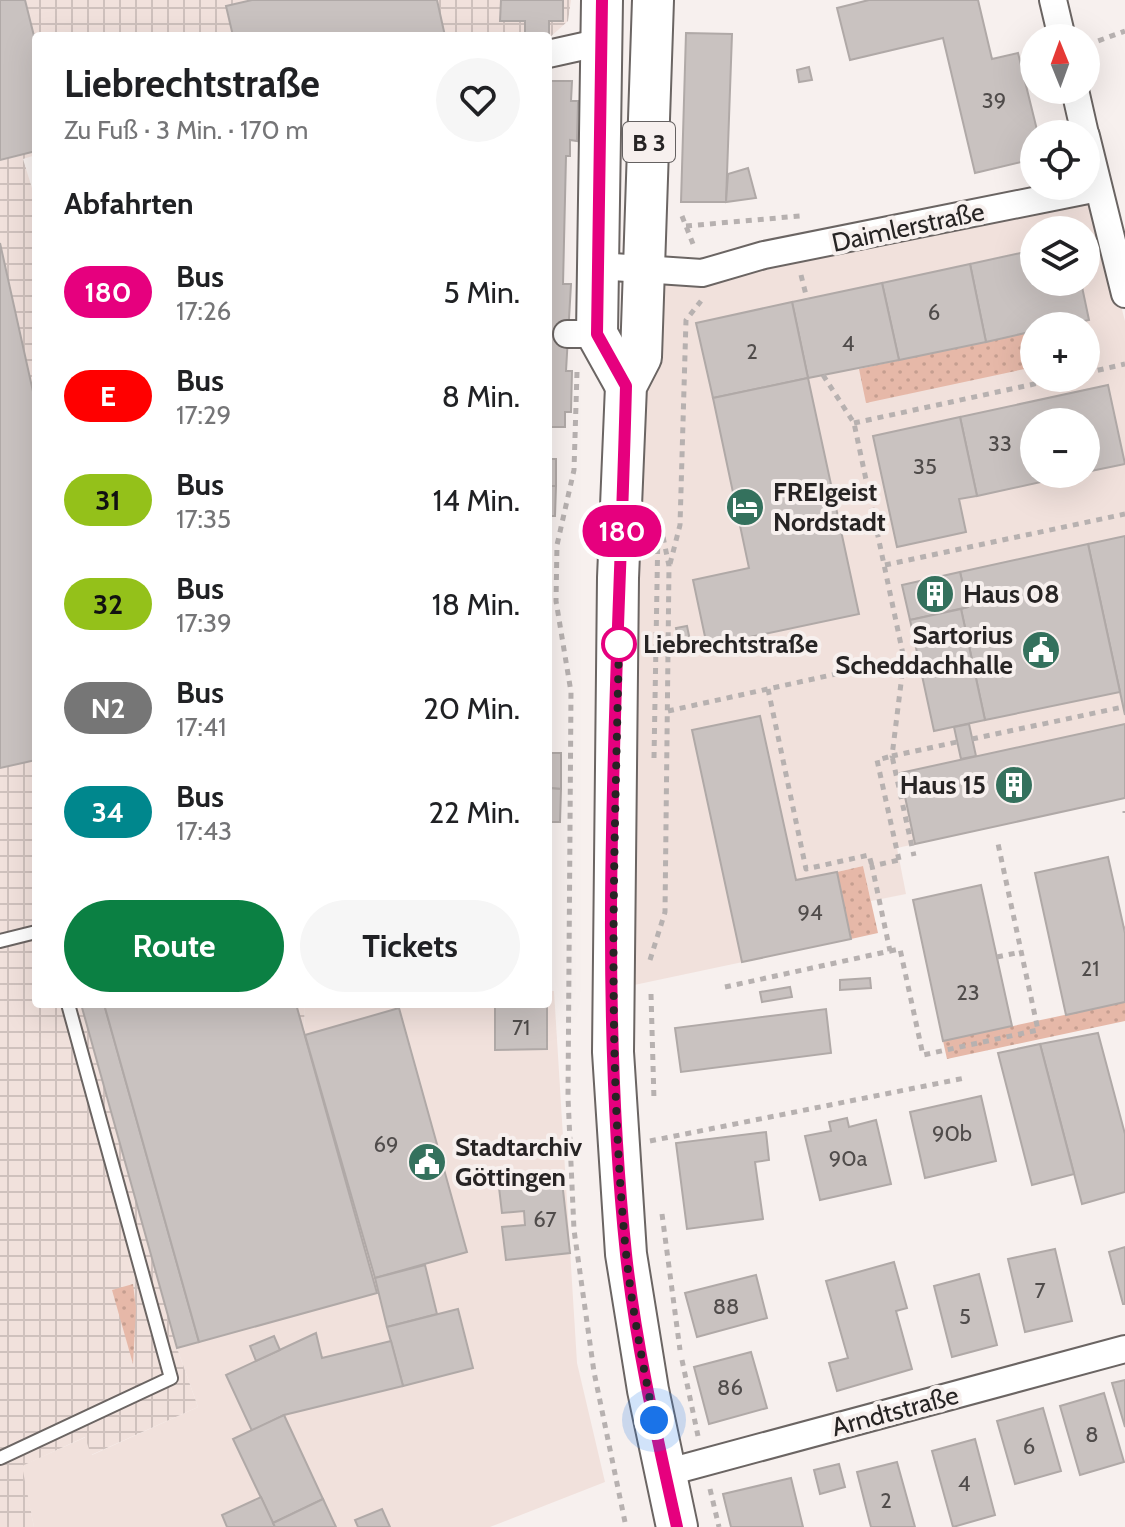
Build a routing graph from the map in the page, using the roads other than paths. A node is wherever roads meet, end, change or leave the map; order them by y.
1 (602, 0) edge
2 (1053, 0) edge
3 (652, 8) edge
4 (1059, 24) edge
5 (602, 42) junction
6 (552, 53) edge
7 (1100, 196) edge
8 (1038, 200) edge
9 (598, 266) junction
10 (657, 268) junction
11 (1125, 294) edge
12 (626, 386) junction
13 (32, 933) edge
14 (0, 941) edge
15 (69, 1008) edge
16 (1125, 1349) edge
17 (0, 1458) edge
18 (665, 1473) junction
19 (677, 1527) edge

1 - 5 main road, B 3
2 - 4 street
3 - 10 main road, B 3
5 - 6 street
5 - 9 main road, B 3
7 - 11 street
8 - 10 street, Daimlerstraße
9 - 10 street, Daimlerstraße
9 - 12 main road, B 3
10 - 12 main road, B 3
12 - 18 main road, B 3
13 - 14 lane
15 - 17 lane
16 - 18 street, Arndtstraße
18 - 19 main road, B 3

